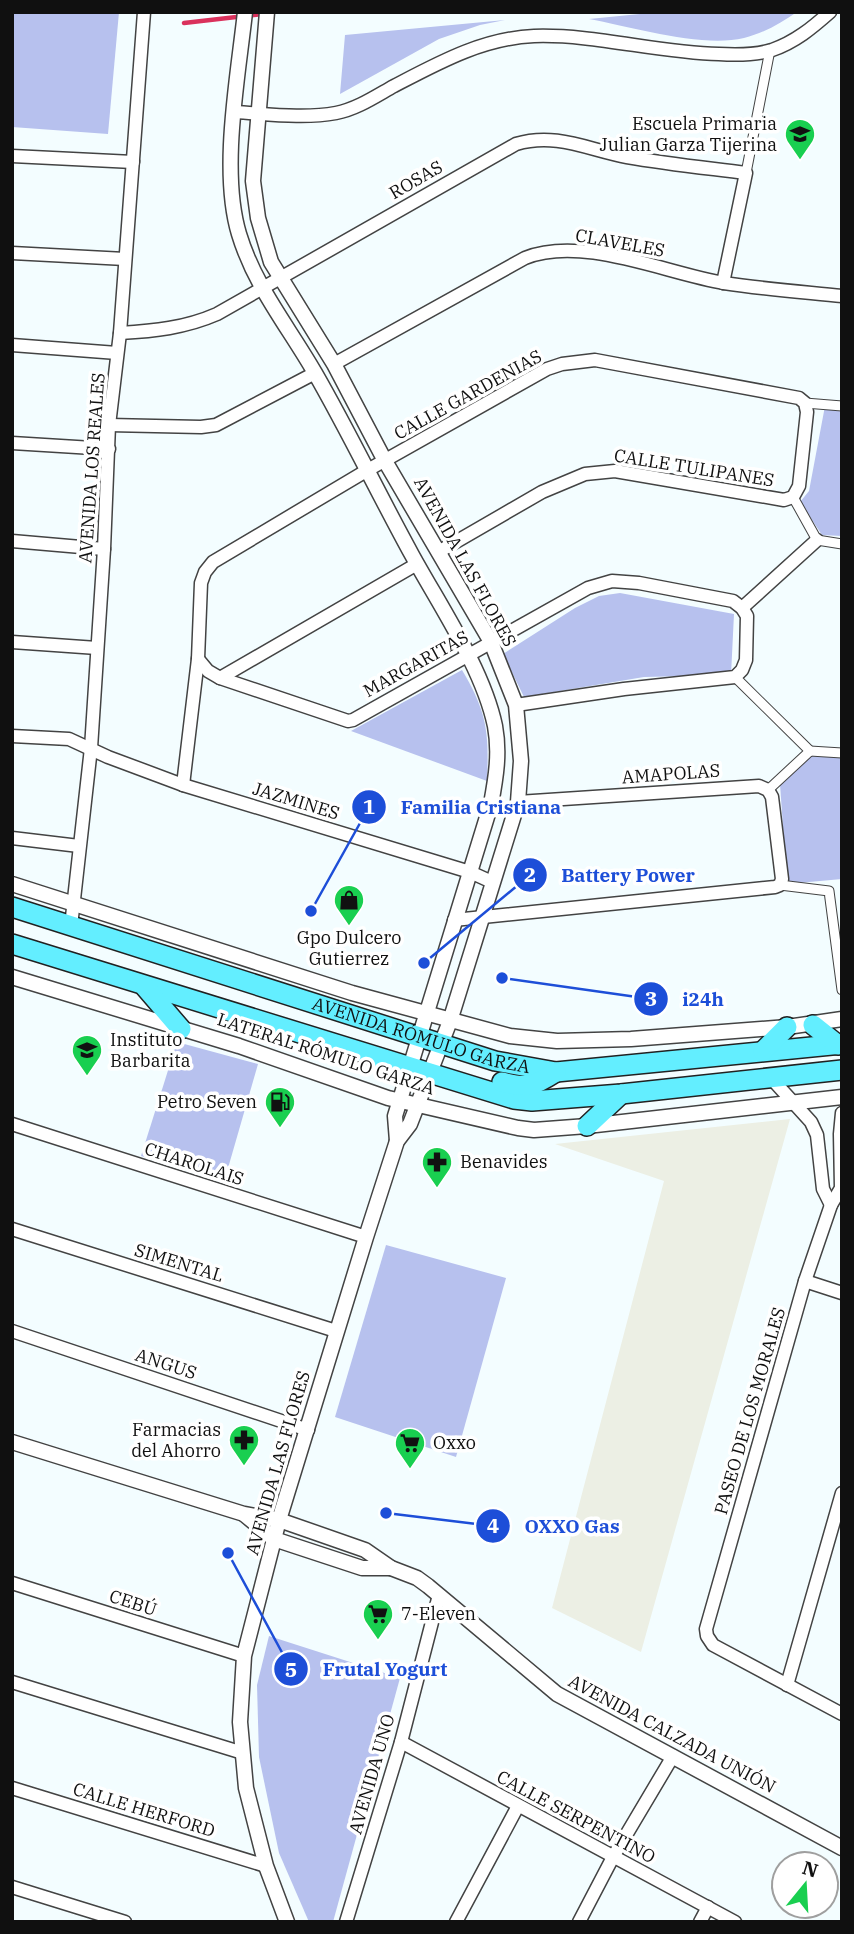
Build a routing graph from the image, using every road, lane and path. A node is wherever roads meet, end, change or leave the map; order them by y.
1 (144, 12) edge
2 (245, 12) edge
3 (267, 12) edge
4 (830, 12) edge
5 (771, 50) junction
6 (235, 112) junction
7 (259, 113) junction
8 (12, 156) edge
9 (132, 162) junction
10 (746, 173) junction
11 (12, 253) edge
12 (125, 258) junction
13 (280, 278) junction
14 (723, 282) junction
15 (261, 289) junction
16 (842, 296) edge
17 (120, 333) junction
18 (12, 345) edge
19 (117, 353) junction
20 (334, 364) junction
21 (315, 373) junction
22 (805, 403) junction
23 (842, 405) edge
24 (109, 425) junction
25 (12, 443) edge
26 (109, 449) junction
27 (385, 461) junction
28 (366, 471) junction
29 (793, 497) junction
30 (817, 540) junction
31 (12, 541) edge
32 (842, 544) edge
33 (104, 549) junction
34 (440, 551) junction
35 (417, 564) junction
36 (742, 608) junction
37 (12, 642) edge
38 (491, 642) junction
39 (97, 648) junction
40 (467, 654) junction
41 (198, 659) junction
42 (735, 677) junction
43 (220, 678) junction
44 (516, 705) junction
45 (12, 736) edge
46 (91, 748) junction
47 (810, 751) junction
48 (842, 753) edge
49 (183, 785) junction
50 (768, 790) junction
51 (518, 802) junction
52 (12, 838) edge
53 (79, 846) junction
54 (470, 872) junction
55 (492, 882) junction
56 (12, 884) edge
57 (780, 885) junction
58 (75, 904) junction
59 (12, 907) edge
60 (481, 917) junction
61 (454, 920) junction
62 (71, 926) junction
63 (12, 944) edge
64 (12, 977) edge
65 (145, 986) junction
66 (842, 990) edge
67 (425, 1013) junction
68 (842, 1019) edge
69 (450, 1021) junction
70 (813, 1025) junction
71 (786, 1027) junction
72 (181, 1029) junction
73 (418, 1035) junction
74 (442, 1043) junction
75 (840, 1044) edge
76 (763, 1051) junction
77 (408, 1067) junction
78 (431, 1070) junction
79 (842, 1070) edge
80 (556, 1072) junction
81 (771, 1078) junction
82 (621, 1094) junction
83 (842, 1097) edge
84 (399, 1100) junction
85 (792, 1103) junction
86 (417, 1106) junction
87 (842, 1113) edge
88 (12, 1124) edge
89 (587, 1126) junction
90 (397, 1141) junction
91 (831, 1205) junction
92 (12, 1229) edge
93 (366, 1237) junction
94 (806, 1281) junction
95 (842, 1293) edge
96 (12, 1331) edge
97 (336, 1331) junction
98 (308, 1430) junction
99 (12, 1442) edge
100 (842, 1493) edge
101 (244, 1514) junction
102 (279, 1520) junction
103 (274, 1539) junction
104 (391, 1569) junction
105 (12, 1583) edge
106 (439, 1595) junction
107 (244, 1656) junction
108 (12, 1682) edge
109 (788, 1685) junction
110 (842, 1714) edge
111 (401, 1742) junction
112 (243, 1753) junction
113 (673, 1756) junction
114 (12, 1788) edge
115 (518, 1806) junction
116 (842, 1848) edge
117 (613, 1857) junction
118 (266, 1866) junction
119 (12, 1887) edge
120 (708, 1907) junction
121 (125, 1922) edge
122 (287, 1922) edge
123 (346, 1922) edge
124 (456, 1922) edge
125 (579, 1922) edge
126 (700, 1922) edge
127 (735, 1922) edge

1 - 9 street, AVENIDA LOS REALES
2 - 6 street, AVENIDA LAS FLORES
3 - 7 street, AVENIDA LAS FLORES
4 - 5 street
5 - 7 street
5 - 10 street
6 - 7 street
6 - 15 street, AVENIDA LAS FLORES
7 - 13 street, AVENIDA LAS FLORES
8 - 9 street
9 - 12 street, AVENIDA LOS REALES
10 - 13 street, ROSAS
10 - 14 street
11 - 12 street
12 - 17 street, AVENIDA LOS REALES
13 - 15 street, ROSAS
13 - 20 street, AVENIDA LAS FLORES
14 - 16 street, CLAVELES
14 - 20 street, CLAVELES
15 - 17 street, ROSAS
15 - 21 street, AVENIDA LAS FLORES
17 - 19 street, AVENIDA LOS REALES
18 - 19 street
19 - 24 street, AVENIDA LOS REALES
20 - 27 street, AVENIDA LAS FLORES
21 - 24 street
21 - 28 street, AVENIDA LAS FLORES
22 - 23 street
22 - 27 street, CALLE GARDENIAS
22 - 29 street
24 - 26 street, AVENIDA LOS REALES
25 - 26 street
26 - 33 street, AVENIDA LOS REALES
27 - 28 street, CALLE GARDENIAS
27 - 34 street, AVENIDA LAS FLORES
28 - 35 street, AVENIDA LAS FLORES
28 - 41 street, CALLE GARDENIAS
29 - 30 street
29 - 34 street, CALLE TULIPANES
30 - 32 street
30 - 36 street
31 - 33 street
33 - 39 street, AVENIDA LOS REALES
34 - 38 street, AVENIDA LAS FLORES
35 - 40 street, AVENIDA LAS FLORES
35 - 43 street
36 - 38 street, MARGARITAS
36 - 42 street
37 - 39 street
38 - 40 street, MARGARITAS
38 - 44 street, AVENIDA LAS FLORES
39 - 46 street, AVENIDA LOS REALES
40 - 43 street, MARGARITAS
40 - 54 street, AVENIDA LAS FLORES
41 - 43 street
41 - 49 street
42 - 44 street
42 - 47 street
44 - 51 street, AVENIDA LAS FLORES
45 - 46 street, JAZMINES
46 - 49 street, JAZMINES
46 - 53 street, AVENIDA LOS REALES
47 - 48 street
47 - 50 street
49 - 54 street, JAZMINES
50 - 51 street, AMAPOLAS
50 - 57 street
51 - 55 street, AVENIDA LAS FLORES
52 - 53 street
53 - 58 street, AVENIDA LOS REALES
54 - 55 street, JAZMINES
54 - 61 street, AVENIDA LAS FLORES
55 - 60 street, AVENIDA LAS FLORES
56 - 58 street
57 - 60 street
57 - 66 street
58 - 62 street, AVENIDA LOS REALES
58 - 67 street
59 - 62 main road, AVENIDA RÓMULO GARZA
60 - 61 street
60 - 69 street, AVENIDA LAS FLORES
61 - 67 street, AVENIDA LAS FLORES
62 - 73 main road, AVENIDA RÓMULO GARZA
63 - 65 main road, AVENIDA RÓMULO GARZA
64 - 72 street, LATERAL RÓMULO GARZA
65 - 72 main road
65 - 77 main road, AVENIDA RÓMULO GARZA
67 - 69 street
67 - 73 street, AVENIDA LAS FLORES
68 - 70 street
69 - 71 street
69 - 74 street, AVENIDA LAS FLORES
70 - 71 street
70 - 75 main road
71 - 76 main road
72 - 84 street, LATERAL RÓMULO GARZA
73 - 74 main road, AVENIDA RÓMULO GARZA
73 - 77 street, AVENIDA LAS FLORES
74 - 78 street, AVENIDA LAS FLORES
74 - 80 main road, AVENIDA RÓMULO GARZA
75 - 76 main road, AVENIDA RÓMULO GARZA
76 - 80 main road, AVENIDA RÓMULO GARZA
77 - 78 main road, AVENIDA RÓMULO GARZA
77 - 84 street, AVENIDA LAS FLORES
78 - 80 main road
78 - 82 main road, AVENIDA RÓMULO GARZA
78 - 86 street, AVENIDA LAS FLORES
79 - 81 main road, AVENIDA RÓMULO GARZA
81 - 82 main road, AVENIDA RÓMULO GARZA
81 - 85 street
82 - 89 main road
83 - 85 street, LATERAL RÓMULO GARZA
84 - 86 street, LATERAL RÓMULO GARZA
84 - 90 street, AVENIDA LAS FLORES
85 - 89 street, LATERAL RÓMULO GARZA
85 - 91 street
86 - 89 street, LATERAL RÓMULO GARZA
86 - 90 street, AVENIDA LAS FLORES
87 - 91 street, PASEO DE LOS MORALES
88 - 93 street, CHAROLAIS
90 - 93 street, AVENIDA LAS FLORES
91 - 94 street, PASEO DE LOS MORALES
92 - 97 street, SIMENTAL
93 - 97 street, AVENIDA LAS FLORES
94 - 95 street
94 - 109 street, PASEO DE LOS MORALES
96 - 98 street, ANGUS
97 - 98 street, AVENIDA LAS FLORES
98 - 102 street, AVENIDA LAS FLORES
99 - 101 street, AVENIDA CALZADA UNIÓN
100 - 109 street
101 - 102 street, AVENIDA CALZADA UNIÓN
101 - 103 street, AVENIDA CALZADA UNIÓN
102 - 103 street, AVENIDA LAS FLORES
102 - 104 street, AVENIDA CALZADA UNIÓN
103 - 104 street, AVENIDA CALZADA UNIÓN
103 - 107 street, AVENIDA LAS FLORES
104 - 106 street, AVENIDA CALZADA UNIÓN
105 - 107 street, CEBÚ
106 - 111 street, AVENIDA UNO
106 - 113 street, AVENIDA CALZADA UNIÓN
107 - 112 street, AVENIDA LAS FLORES
108 - 112 street
109 - 110 street
111 - 115 street, CALLE SERPENTINO
111 - 123 street, AVENIDA UNO
112 - 118 street, AVENIDA LAS FLORES
113 - 116 street, AVENIDA CALZADA UNIÓN
113 - 117 street
114 - 118 street, CALLE HERFORD
115 - 117 street, CALLE SERPENTINO
115 - 124 street
117 - 120 street, CALLE SERPENTINO
117 - 125 street
118 - 122 street, AVENIDA LAS FLORES
119 - 121 street
120 - 126 street
120 - 127 street, CALLE SERPENTINO

